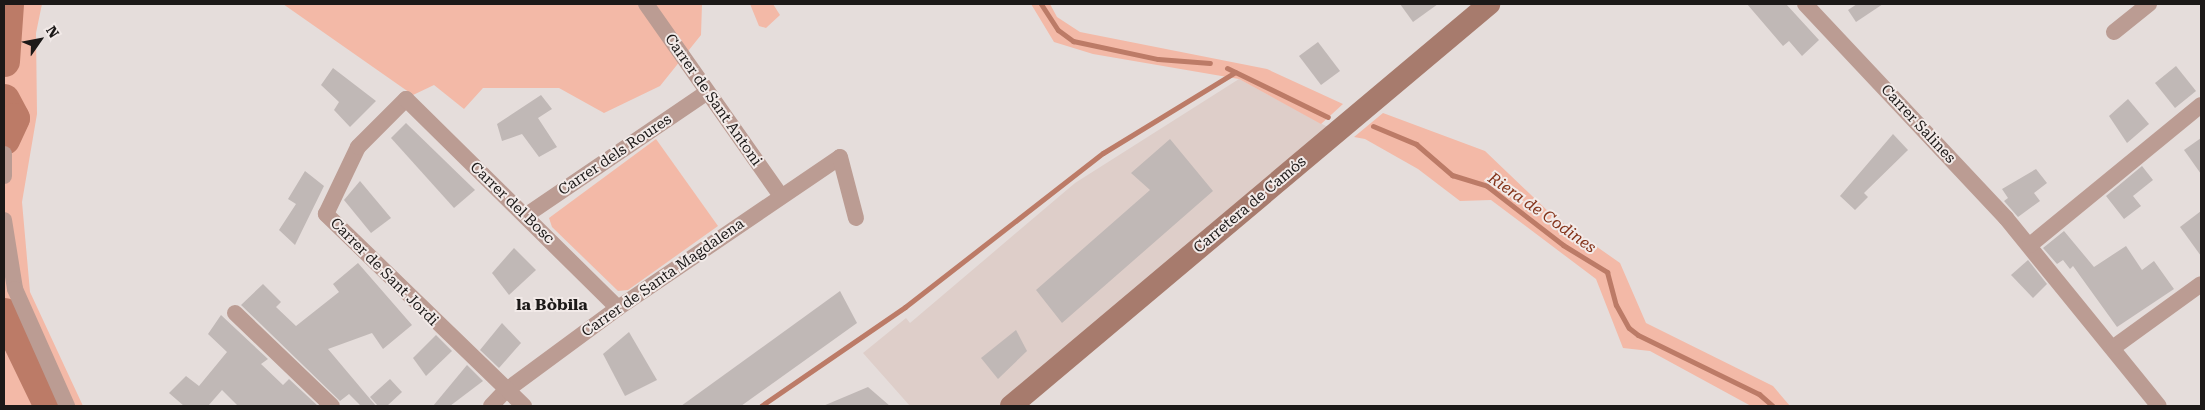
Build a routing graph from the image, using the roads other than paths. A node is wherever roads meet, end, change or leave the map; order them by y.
1 (646, 4) edge
2 (1489, 4) edge
3 (1805, 4) edge
4 (2149, 4) edge
5 (2114, 32) dead end
6 (706, 93) junction
7 (406, 99) joint
8 (2201, 105) edge
9 (4, 154) edge
10 (4, 176) edge
11 (781, 196) junction
12 (525, 216) junction
13 (856, 218) dead end
14 (4, 220) edge
15 (2030, 245) junction
16 (2201, 284) edge
17 (618, 308) junction
18 (235, 313) dead end
19 (2114, 347) junction
20 (504, 392) junction
21 (67, 406) edge
22 (332, 406) edge
23 (492, 406) edge
24 (524, 406) edge
25 (1011, 406) edge
26 (2159, 406) edge

1 - 6 street, Carrer de Sant Antoni
2 - 25 street, Carretera de Camós
3 - 15 street, Carrer Salines
4 - 5 street
6 - 11 street, Carrer de Sant Antoni
6 - 12 street, Carrer dels Roures
7 - 12 street, Carrer del Bosc
7 - 20 street, Carrer de Sant Jordi
8 - 15 street
9 - 10 street
11 - 13 street, Carrer de Santa Magdalena
11 - 17 street, Carrer de Santa Magdalena
12 - 17 street, Carrer del Bosc
14 - 21 street
15 - 19 street, Carrer Salines
16 - 19 street
17 - 20 street, Carrer de Santa Magdalena
18 - 22 street
19 - 26 street, Carrer Salines
20 - 23 street, Carrer de Santa Magdalena
20 - 24 street, Carrer de Sant Jordi

